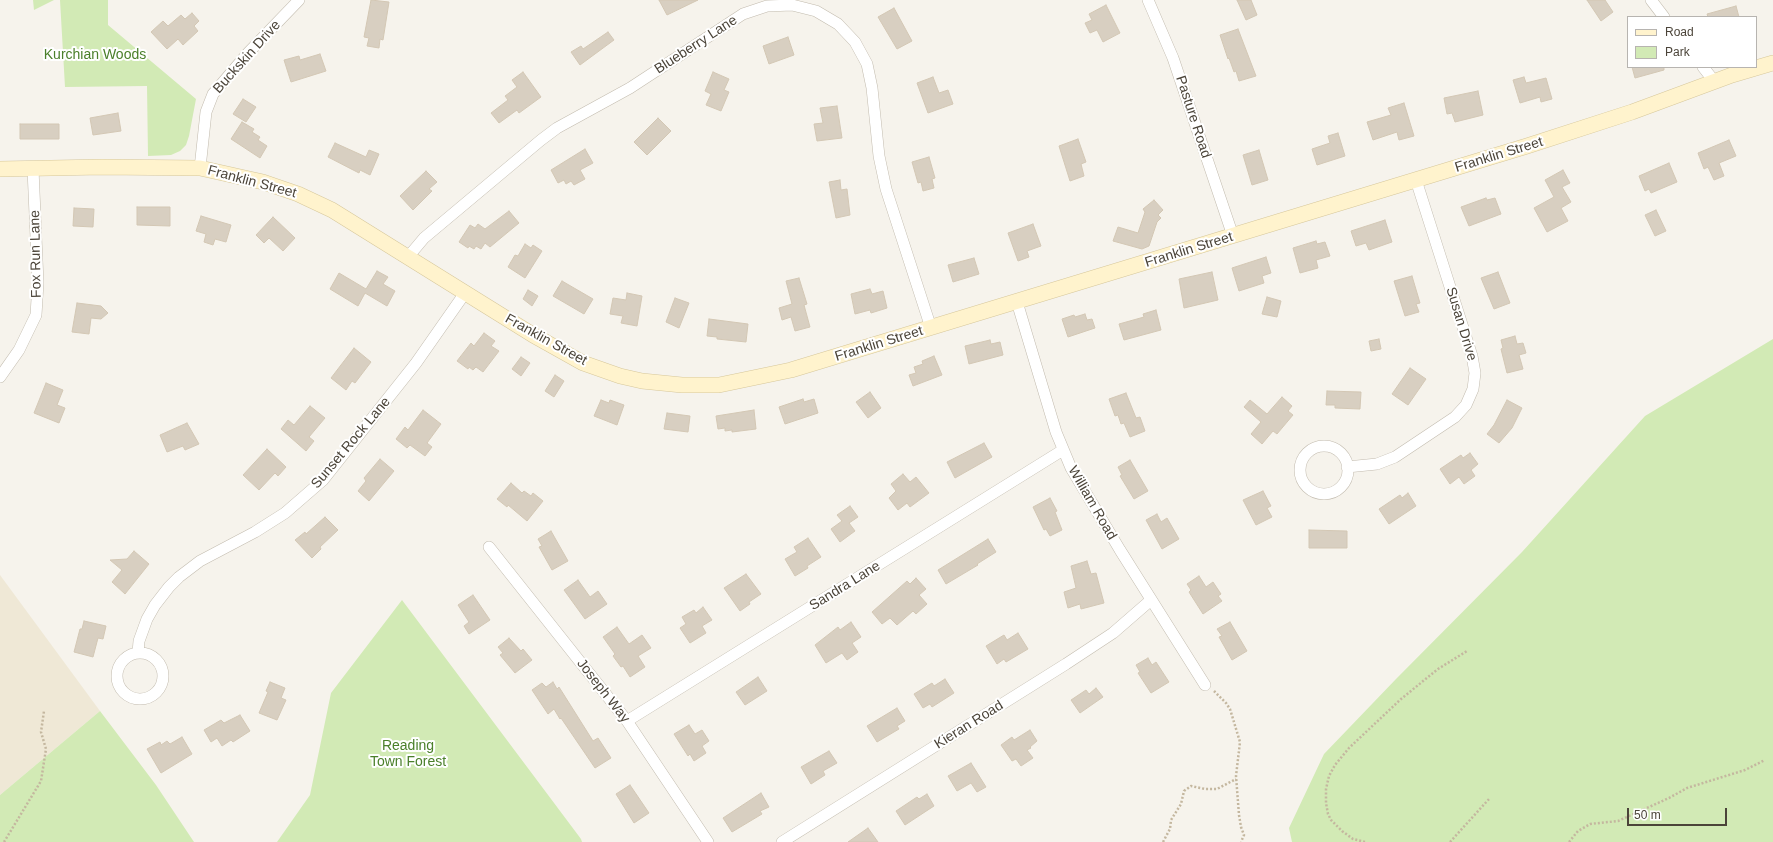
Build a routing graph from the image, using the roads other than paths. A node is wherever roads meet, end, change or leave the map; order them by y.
1 (299, 0) edge
2 (1148, 0) edge
3 (1651, 0) edge
4 (1663, 16) edge
5 (1773, 63) edge
6 (1704, 68) edge
7 (1757, 68) edge
8 (1757, 68) edge
9 (1714, 81) junction
10 (200, 168) junction
11 (0, 169) edge
12 (33, 169) junction
13 (1416, 180) junction
14 (1233, 236) junction
15 (408, 257) junction
16 (465, 293) junction
17 (1017, 302) junction
18 (931, 328) junction
19 (0, 377) edge
20 (1063, 450) junction
21 (1347, 467) junction
22 (489, 547) dead end
23 (1151, 600) junction
24 (138, 653) junction
25 (1205, 685) road end
26 (627, 721) junction
27 (708, 842) edge
28 (782, 842) edge

1 - 10 street, Buckskin Drive
2 - 14 street, Pasture Road
3 - 4 street
5 - 7 main road, Franklin Street
6 - 9 street
8 - 9 main road, Franklin Street
9 - 13 main road, Franklin Street
10 - 12 main road, Franklin Street
10 - 15 main road, Franklin Street
11 - 12 main road, Franklin Street
12 - 19 street, Fox Run Lane
13 - 14 main road, Franklin Street
13 - 21 street, Susan Drive
14 - 17 main road, Franklin Street
15 - 16 main road, Franklin Street
15 - 18 street, Blueberry Lane
16 - 18 main road, Franklin Street
16 - 24 street, Sunset Rock Lane
17 - 18 main road, Franklin Street
17 - 20 street, William Road
20 - 23 street, William Road
20 - 26 street, Sandra Lane
21 - 21 street
22 - 26 street, Joseph Way
23 - 25 street, William Road
23 - 28 street, Kieran Road
24 - 24 street
26 - 27 street, Joseph Way

